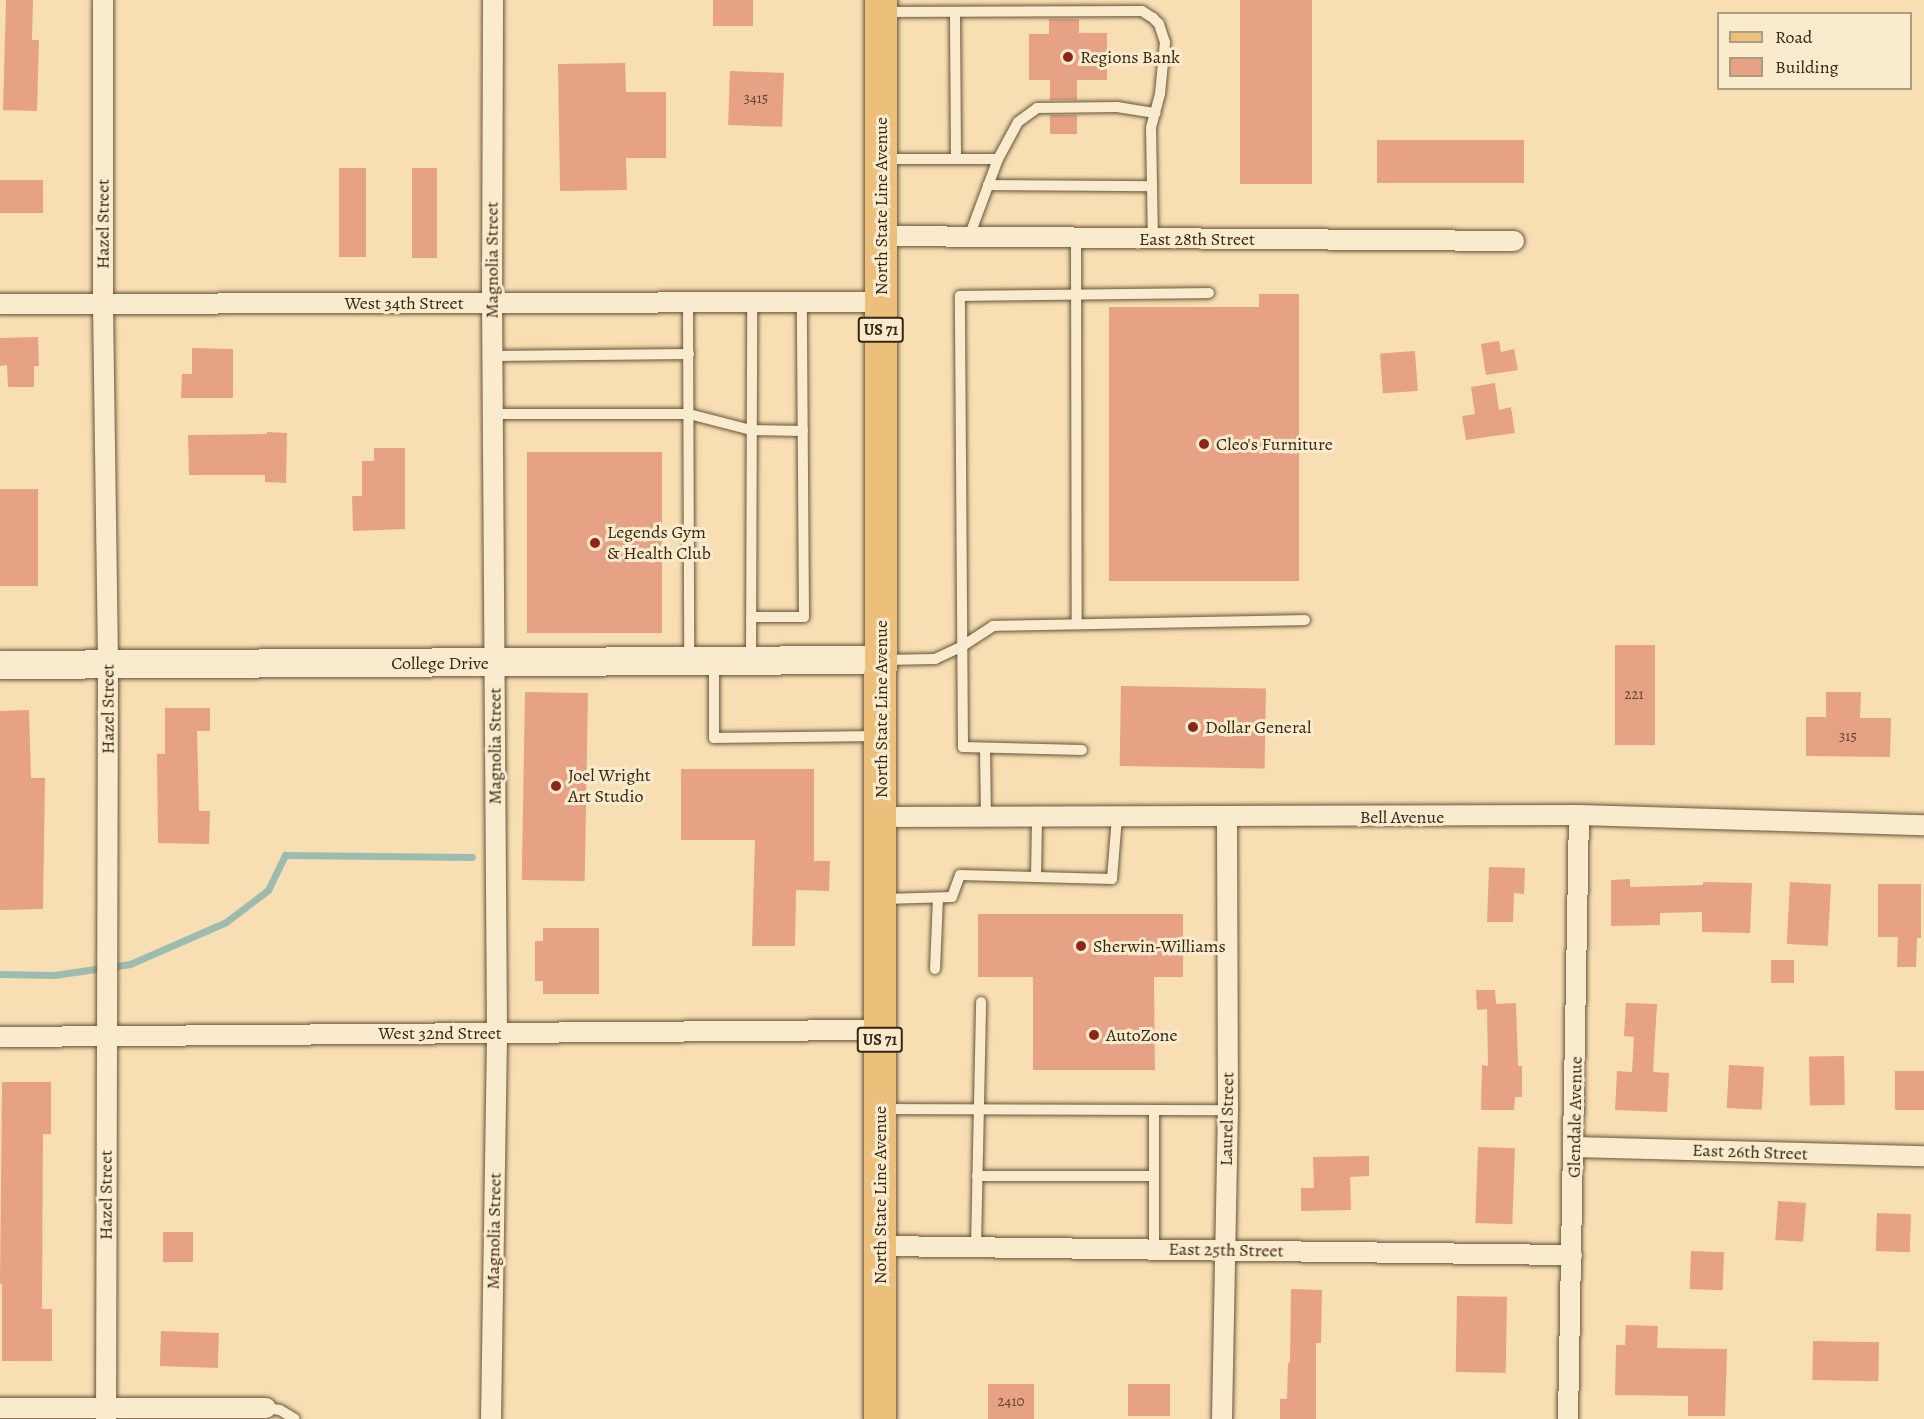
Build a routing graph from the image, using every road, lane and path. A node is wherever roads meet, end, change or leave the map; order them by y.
1 (103, 0) edge
2 (493, 0) edge
3 (881, 6) edge
4 (955, 12) junction
5 (1156, 113) junction
6 (881, 159) junction
7 (956, 159) junction
8 (998, 159) junction
9 (988, 184) junction
10 (1151, 186) junction
11 (881, 236) junction
12 (969, 237) junction
13 (1076, 238) junction
14 (1153, 238) junction
15 (1514, 241) dead end
16 (1209, 294) dead end
17 (1076, 295) junction
18 (688, 302) junction
19 (752, 302) junction
20 (802, 302) junction
21 (881, 302) junction
22 (492, 303) junction
23 (0, 304) edge
24 (103, 304) junction
25 (689, 354) junction
26 (492, 356) junction
27 (493, 414) junction
28 (689, 414) junction
29 (752, 430) junction
30 (803, 431) junction
31 (751, 617) junction
32 (1305, 620) dead end
33 (1077, 624) junction
34 (961, 647) junction
35 (881, 660) junction
36 (751, 661) junction
37 (702, 662) junction
38 (494, 663) junction
39 (108, 664) junction
40 (0, 665) edge
41 (880, 736) junction
42 (985, 748) junction
43 (1082, 750) dead end
44 (1580, 815) junction
45 (880, 817) junction
46 (986, 817) junction
47 (1037, 817) junction
48 (1117, 817) junction
49 (1227, 818) junction
50 (1924, 825) edge
51 (1036, 877) junction
52 (938, 898) junction
53 (880, 899) junction
54 (935, 969) dead end
55 (981, 1002) dead end
56 (880, 1030) junction
57 (497, 1033) junction
58 (106, 1036) junction
59 (0, 1037) edge
60 (979, 1108) junction
61 (880, 1109) junction
62 (1154, 1110) junction
63 (1228, 1110) junction
64 (1575, 1147) junction
65 (1924, 1156) edge
66 (977, 1176) junction
67 (1154, 1176) junction
68 (880, 1246) junction
69 (976, 1247) junction
70 (1154, 1249) junction
71 (1224, 1250) junction
72 (1572, 1255) junction
73 (0, 1408) edge
74 (266, 1408) joint
75 (106, 1413) edge
76 (295, 1419) edge
77 (491, 1419) edge
78 (880, 1419) edge
79 (1222, 1419) edge
80 (1568, 1419) edge

1 - 24 street, Hazel Street
2 - 22 street, Magnolia Street
3 - 4 lane
3 - 6 main road, North State Line Avenue / US 71
4 - 5 lane
4 - 7 lane
5 - 8 lane
5 - 10 lane
6 - 7 lane
6 - 11 main road, North State Line Avenue / US 71
7 - 8 lane
8 - 9 lane
9 - 10 lane
9 - 12 lane
10 - 14 lane
11 - 12 street, East 28th Street
11 - 21 main road, North State Line Avenue / US 71
12 - 13 street, East 28th Street
13 - 14 street, East 28th Street
13 - 17 lane
14 - 15 street, East 28th Street
16 - 17 lane
17 - 33 lane
17 - 34 lane
18 - 19 street, West 34th Street
18 - 22 street, West 34th Street
18 - 25 lane
19 - 20 street, West 34th Street
19 - 29 lane
20 - 21 street, West 34th Street
20 - 30 lane
21 - 35 main road, North State Line Avenue / US 71
22 - 24 street, West 34th Street
22 - 26 street, Magnolia Street
23 - 24 street, West 34th Street
24 - 39 street, Hazel Street
25 - 26 lane
25 - 28 lane
26 - 27 street, Magnolia Street
27 - 28 lane
27 - 38 street, Magnolia Street
28 - 29 lane
28 - 37 lane
29 - 30 lane
29 - 31 lane
30 - 31 lane
31 - 36 lane
32 - 33 lane
33 - 34 lane
34 - 35 lane
34 - 42 lane
35 - 36 street, College Drive
35 - 41 main road, North State Line Avenue / US 71
36 - 37 street, College Drive
37 - 38 street, College Drive
37 - 41 lane
38 - 39 street, College Drive
38 - 57 street, Magnolia Street
39 - 40 street, College Drive
39 - 58 street, Hazel Street
41 - 45 main road, North State Line Avenue / US 71
42 - 43 lane
42 - 46 lane
44 - 49 street, Bell Avenue
44 - 50 street, Bell Avenue
44 - 64 street, Glendale Avenue
45 - 46 street, Bell Avenue
45 - 53 main road, North State Line Avenue / US 71
46 - 47 street, Bell Avenue
47 - 48 street, Bell Avenue
47 - 51 lane
48 - 49 street, Bell Avenue
48 - 51 lane
49 - 63 street, Laurel Street
51 - 52 lane
52 - 53 lane
52 - 54 lane
53 - 56 main road, North State Line Avenue / US 71
55 - 60 lane
56 - 57 street, West 32nd Street
56 - 61 main road, North State Line Avenue / US 71
57 - 58 street, West 32nd Street
57 - 77 street, Magnolia Street
58 - 59 street, West 32nd Street
58 - 75 street, Hazel Street
60 - 61 lane
60 - 62 lane
60 - 66 lane
61 - 68 main road, North State Line Avenue / US 71
62 - 63 lane
62 - 67 lane
63 - 71 street, Laurel Street
64 - 65 street, East 26th Street
64 - 72 street, Glendale Avenue
66 - 67 lane
66 - 69 lane
67 - 70 lane
68 - 69 street, East 25th Street
68 - 78 main road, North State Line Avenue / US 71
69 - 70 street, East 25th Street
70 - 71 street, East 25th Street
71 - 72 street, East 25th Street
71 - 79 street, Laurel Street
72 - 80 street, Glendale Avenue
73 - 75 street
74 - 75 street
74 - 76 lane

